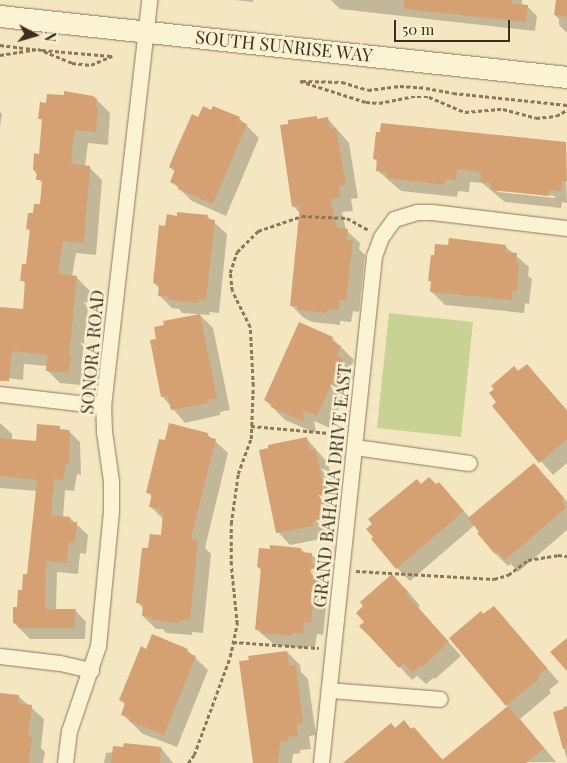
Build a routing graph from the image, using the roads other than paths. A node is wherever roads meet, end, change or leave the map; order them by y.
1 (149, 0) edge
2 (0, 16) edge
3 (145, 31) junction
4 (567, 77) edge
5 (567, 228) edge
6 (0, 394) edge
7 (103, 406) junction
8 (356, 441) junction
9 (469, 463) dead end
10 (0, 656) edge
11 (91, 670) junction
12 (329, 690) junction
13 (440, 699) dead end
14 (65, 763) edge
15 (321, 763) edge

1 - 3 street, SONORA ROAD
2 - 3 main road, SOUTH SUNRISE WAY
3 - 4 main road, SOUTH SUNRISE WAY
3 - 7 street, SONORA ROAD
5 - 8 street, GRAND BAHAMA DRIVE EAST
6 - 7 street
7 - 11 street, SONORA ROAD
8 - 9 street
8 - 12 street, GRAND BAHAMA DRIVE EAST
10 - 11 street
11 - 14 street, SONORA ROAD
12 - 13 street
12 - 15 street, GRAND BAHAMA DRIVE EAST

